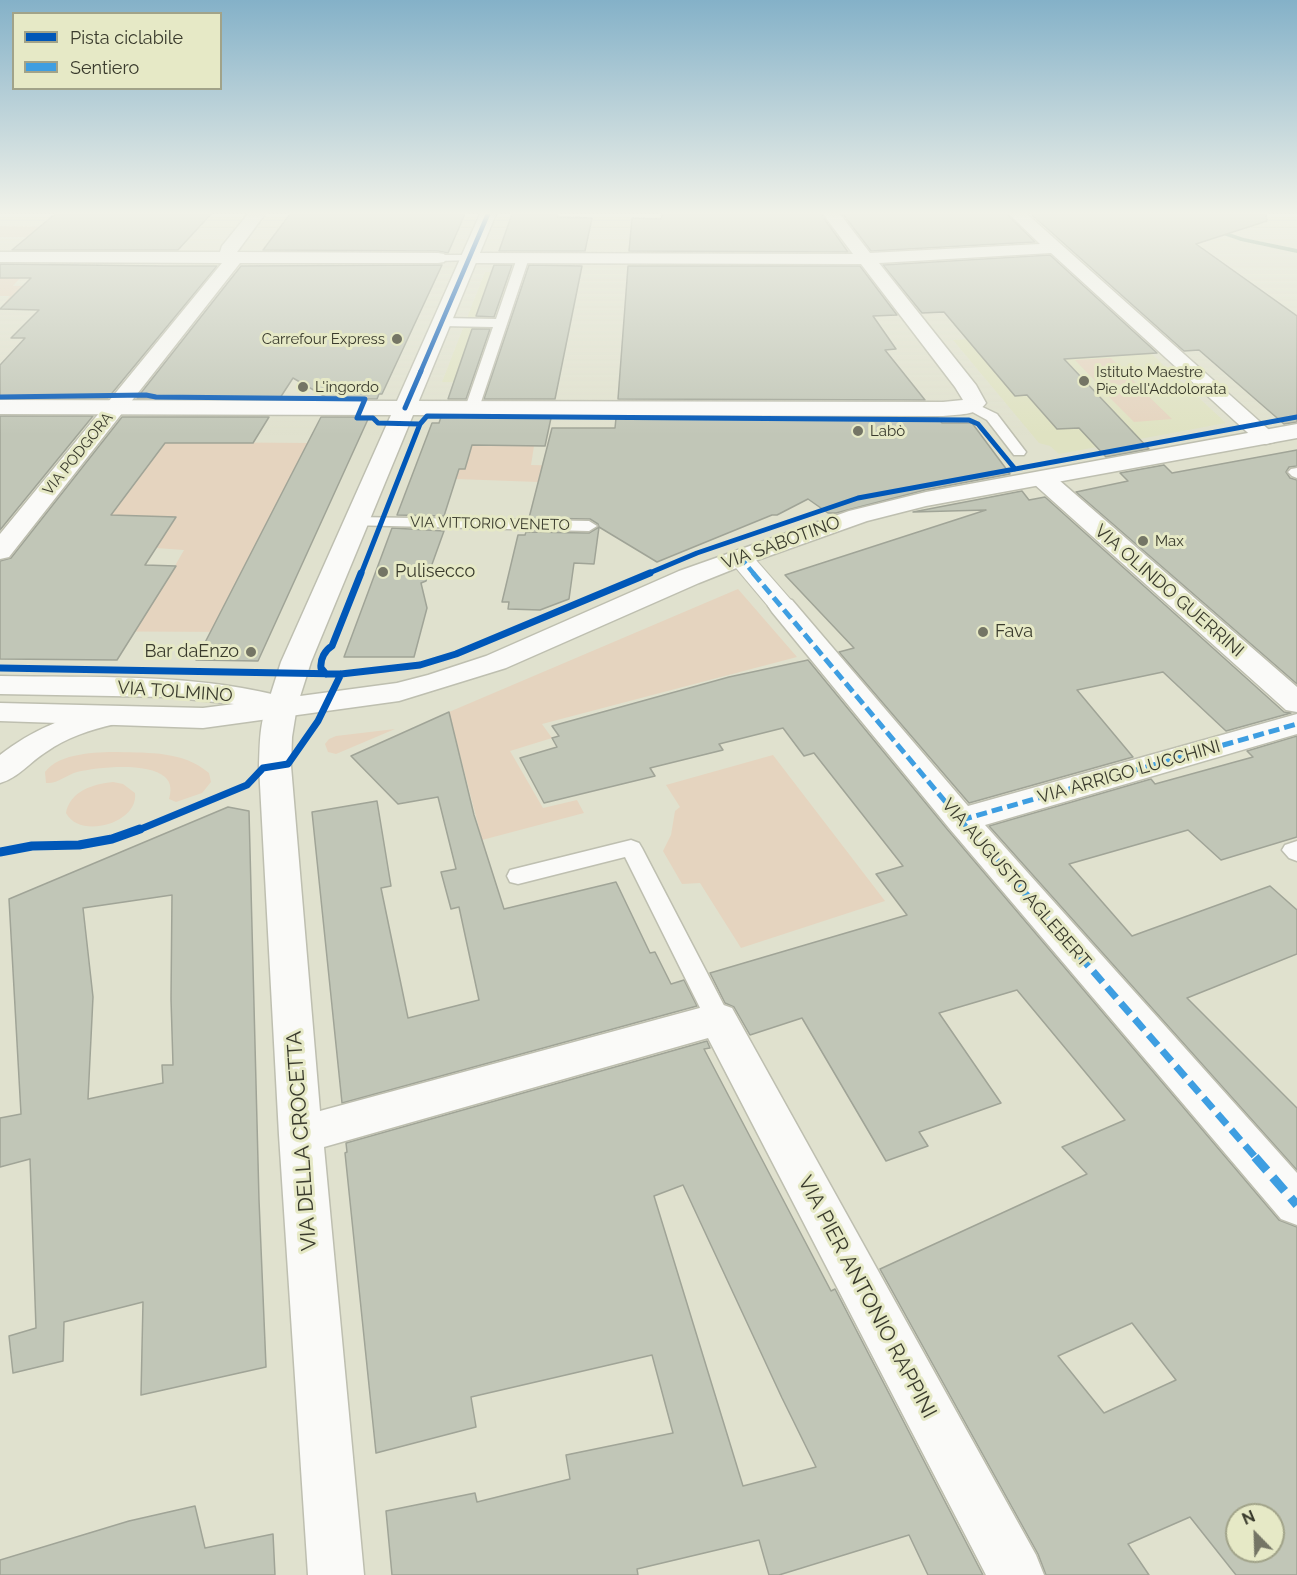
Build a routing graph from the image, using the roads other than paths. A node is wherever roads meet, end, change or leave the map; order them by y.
1 (211, 288) edge
2 (457, 288) edge
3 (514, 288) edge
4 (888, 288) edge
5 (1099, 288) edge
6 (442, 322) junction
7 (501, 323) junction
8 (972, 406) junction
9 (0, 407) edge
10 (116, 407) junction
11 (405, 408) junction
12 (472, 408) junction
13 (1297, 431) edge
14 (1266, 436) junction
15 (1020, 452) dead end
16 (1042, 479) junction
17 (355, 522) junction
18 (589, 526) dead end
19 (0, 551) edge
20 (740, 557) junction
21 (782, 606) joint
22 (0, 685) edge
23 (1297, 703) edge
24 (282, 706) junction
25 (0, 712) edge
26 (104, 717) junction
27 (1297, 724) edge
28 (0, 772) edge
29 (961, 820) junction
30 (1297, 849) edge
31 (1297, 853) edge
32 (518, 876) dead end
33 (718, 1019) junction
34 (301, 1135) junction
35 (1297, 1205) edge
36 (336, 1575) edge
37 (1016, 1575) edge

1 - 10 street, VIA PODGORA
2 - 6 street
3 - 7 lane
4 - 8 street
5 - 14 street
6 - 7 lane
6 - 11 street
7 - 12 lane
8 - 12 street
8 - 15 lane
9 - 10 street
10 - 11 street
10 - 19 street, VIA PODGORA
11 - 12 street
11 - 17 street
13 - 14 street, VIA SABOTINO
14 - 16 street, VIA SABOTINO
16 - 20 street, VIA SABOTINO
16 - 23 street, VIA OLINDO GUERRINI
17 - 18 lane, VIA VITTORIO VENETO
17 - 24 street
20 - 21 street, VIA AUGUSTO AGLEBERT
20 - 24 street, VIA SABOTINO
21 - 29 street, VIA AUGUSTO AGLEBERT
22 - 24 street, VIA TOLMINO
24 - 26 street, VIA TOLMINO
24 - 34 street, VIA DELLA CROCETTA
25 - 26 street, VIA TOLMINO
26 - 28 street
27 - 29 street, VIA ARRIGO LUCCHINI
29 - 35 street, VIA AUGUSTO AGLEBERT
30 - 31 lane
32 - 33 lane, VIA PIER ANTONIO RAPPINI
33 - 34 street
33 - 37 street, VIA PIER ANTONIO RAPPINI
34 - 36 street, VIA DELLA CROCETTA

